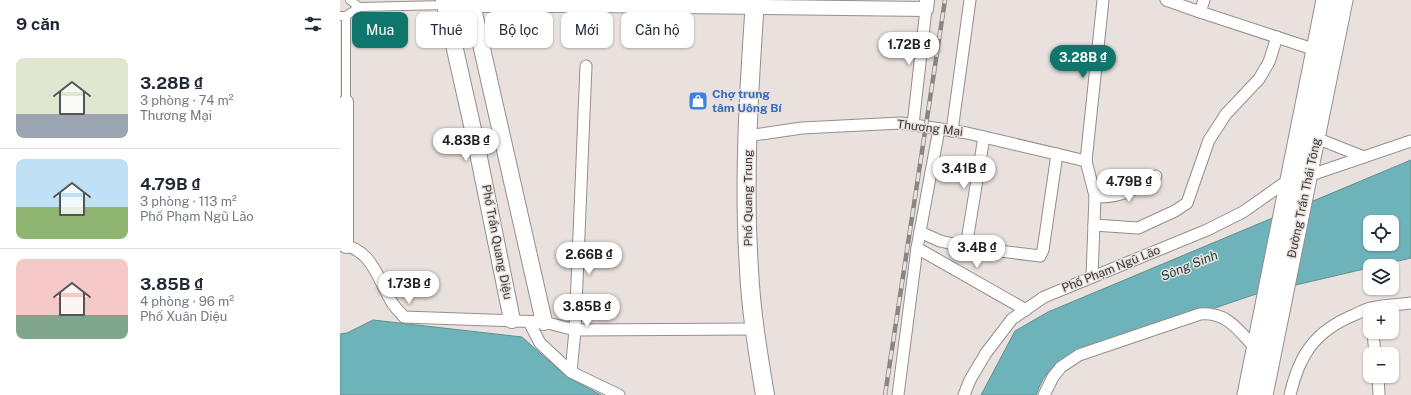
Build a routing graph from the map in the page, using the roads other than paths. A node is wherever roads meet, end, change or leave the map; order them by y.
1 (350, 0) edge
2 (970, 0) edge
3 (1104, 0) edge
4 (1166, 0) edge
5 (1204, 0) edge
6 (1326, 0) edge
7 (1343, 0) edge
8 (593, 2) edge
9 (445, 3) edge
10 (472, 3) edge
11 (755, 3) edge
12 (875, 4) edge
13 (926, 5) edge
14 (359, 7) junction
15 (1200, 12) junction
16 (343, 16) edge
17 (1277, 37) junction
18 (1316, 50) junction
19 (586, 66) dead end
20 (346, 102) joint
21 (913, 125) junction
22 (939, 129) junction
23 (343, 131) edge
24 (952, 131) junction
25 (747, 136) junction
26 (984, 137) junction
27 (1316, 138) junction
28 (1411, 141) edge
29 (1057, 154) junction
30 (1364, 157) junction
31 (1086, 161) junction
32 (1156, 176) dead end
33 (1299, 181) junction
34 (1095, 196) junction
35 (1094, 225) junction
36 (920, 232) junction
37 (343, 245) edge
38 (966, 247) junction
39 (917, 248) junction
40 (1092, 276) junction
41 (1411, 303) edge
42 (1399, 305) edge
43 (1272, 309) junction
44 (1026, 310) junction
45 (1363, 313) edge
46 (512, 320) junction
47 (537, 322) junction
48 (754, 329) junction
49 (575, 330) junction
50 (1256, 349) junction
51 (571, 372) junction
52 (1379, 383) edge
53 (761, 390) edge
54 (619, 395) edge
55 (898, 395) edge
56 (964, 395) edge
57 (1044, 395) edge
58 (1247, 395) edge
59 (1263, 395) edge
60 (1290, 395) edge
61 (1380, 395) edge

1 - 14 street
2 - 24 street
3 - 31 street
4 - 15 street
5 - 15 street
6 - 18 highway, Đường Trần Thái Tông
7 - 27 highway, Đường Trần Thái Tông
8 - 10 street
8 - 11 street
9 - 10 street
9 - 14 street
9 - 46 main road, Phố Trần Quang Diệu
10 - 47 main road
11 - 12 street
11 - 25 main road, Phố Quang Trung
12 - 13 street
13 - 21 street
14 - 16 street
15 - 17 street
16 - 20 street
17 - 18 street
17 - 35 street
18 - 33 highway, Đường Trần Thái Tông
19 - 49 street
20 - 23 street
21 - 22 street, Thương Mại
21 - 25 street, Thương Mại
22 - 24 street, Thương Mại
22 - 36 street
23 - 37 street
24 - 26 street, Thương Mại
25 - 48 main road, Phố Quang Trung
26 - 29 street, Thương Mại
26 - 38 street
27 - 30 street
27 - 33 highway, Đường Trần Thái Tông
28 - 30 street, Phố Phạm Ngũ Lão
29 - 31 street, Thương Mại
29 - 38 street
30 - 33 street, Phố Phạm Ngũ Lão
31 - 34 street
32 - 34 street
33 - 40 street, Phố Phạm Ngũ Lão
33 - 43 highway, Đường Trần Thái Tông
34 - 35 street
35 - 40 street
36 - 38 street
36 - 39 street
37 - 46 street
39 - 44 street
39 - 55 street
40 - 44 street, Phố Phạm Ngũ Lão
41 - 42 street
43 - 50 highway, Đường Trần Thái Tông
43 - 59 highway, Đường Trần Thái Tông
44 - 56 street, Phố Phạm Ngũ Lão
45 - 60 street
46 - 47 street
47 - 49 street
47 - 51 street
48 - 49 street
48 - 53 main road, Phố Quang Trung
49 - 51 street
50 - 57 street
50 - 58 highway, Đường Trần Thái Tông
51 - 54 street
52 - 61 street

